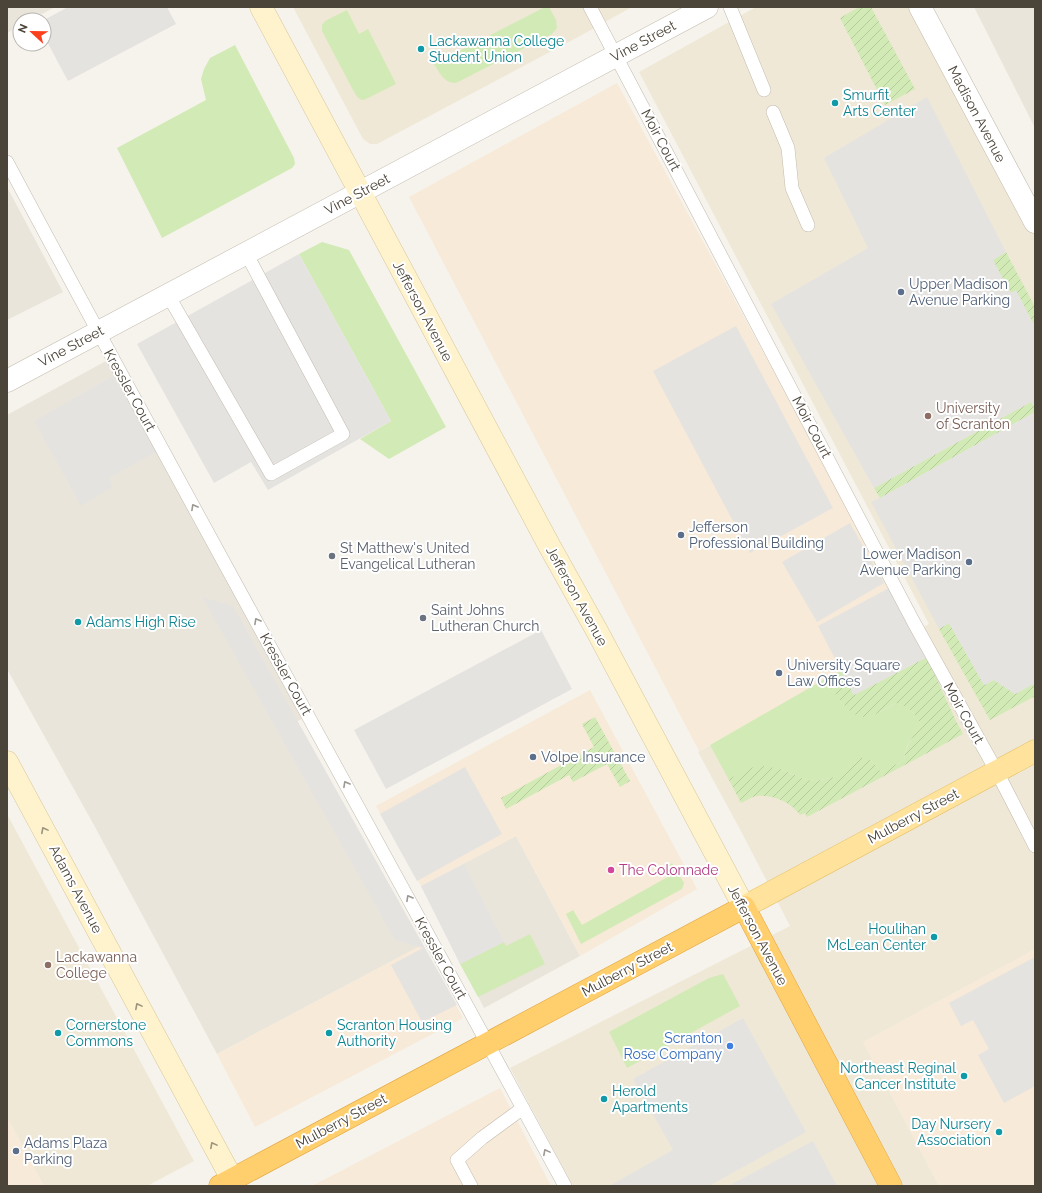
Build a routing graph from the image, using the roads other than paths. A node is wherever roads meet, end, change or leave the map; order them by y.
1 (261, 7) edge
2 (590, 7) edge
3 (707, 7) edge
4 (730, 7) edge
5 (920, 7) edge
6 (616, 56) junction
7 (764, 90) dead end
8 (773, 112) dead end
9 (7, 162) edge
10 (360, 192) junction
11 (1035, 222) edge
12 (808, 226) dead end
13 (246, 253) junction
14 (168, 295) junction
15 (98, 332) junction
16 (7, 381) edge
17 (1035, 751) edge
18 (7, 762) edge
19 (997, 772) junction
20 (1035, 846) edge
21 (744, 907) junction
22 (488, 1043) junction
23 (523, 1108) junction
24 (229, 1184) edge
25 (471, 1186) edge
26 (565, 1186) edge
27 (891, 1186) edge

1 - 10 main road, Jefferson Avenue
2 - 6 lane, Moir Court
3 - 6 street, Vine Street
4 - 7 lane
5 - 11 street, Madison Avenue
6 - 10 street, Vine Street
6 - 19 lane, Moir Court
8 - 12 lane
9 - 15 lane, Kressler Court
10 - 13 street, Vine Street
10 - 21 main road, Jefferson Avenue
13 - 14 street, Vine Street
13 - 14 lane
14 - 15 street, Vine Street
15 - 16 street, Vine Street
22 -> 15 lane, Kressler Court
17 - 19 main road, Mulberry Street
24 -> 18 main road, Adams Avenue
19 - 20 lane, Moir Court
19 - 21 main road, Mulberry Street
21 - 22 highway, Mulberry Street
21 - 27 highway, Jefferson Avenue
22 - 23 lane, Kressler Court
22 - 24 highway, Mulberry Street
23 - 25 lane
26 -> 23 lane, Kressler Court

